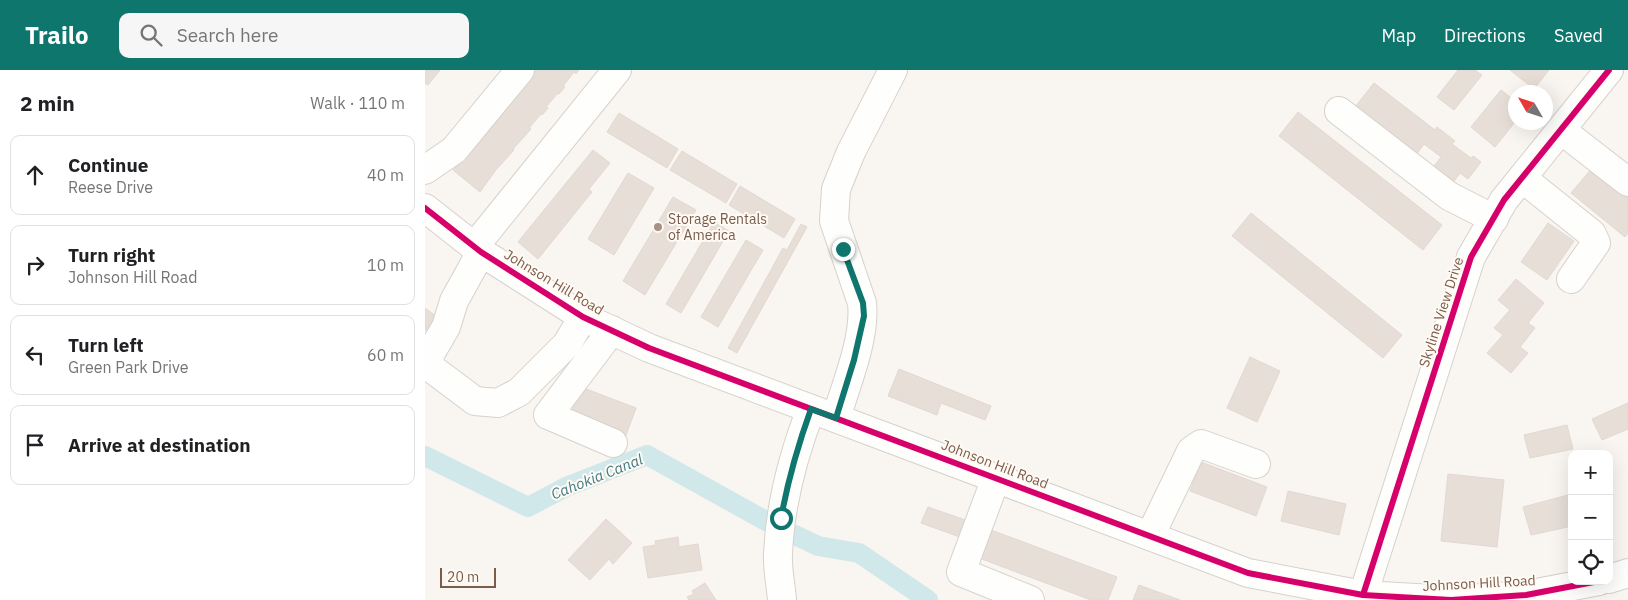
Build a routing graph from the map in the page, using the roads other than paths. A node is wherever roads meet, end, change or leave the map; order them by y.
1 (520, 70) edge
2 (617, 70) edge
3 (893, 70) edge
4 (1609, 70) edge
5 (1339, 111) dead end
6 (1561, 130) junction
7 (425, 170) edge
8 (1522, 178) junction
9 (1628, 182) edge
10 (425, 208) edge
11 (1494, 219) junction
12 (478, 249) junction
13 (1571, 279) dead end
14 (583, 317) junction
15 (611, 330) junction
16 (811, 409) junction
17 (836, 418) junction
18 (613, 443) dead end
19 (1256, 464) dead end
20 (996, 478) junction
21 (1150, 536) junction
22 (1628, 572) edge
23 (1613, 578) edge
24 (1582, 585) edge
25 (1381, 598) edge
26 (1527, 598) edge
27 (782, 600) edge
28 (1031, 600) edge

1 - 7 street
2 - 12 street
3 - 17 street
4 - 6 street, Skyline View Drive
5 - 11 street
6 - 8 street, Skyline View Drive
6 - 9 street
8 - 11 street, Skyline View Drive
8 - 13 street
10 - 12 street, Johnson Hill Road
11 - 25 street, Skyline View Drive
12 - 14 street, Johnson Hill Road
12 - 14 street
14 - 15 street, Johnson Hill Road
15 - 16 street, Johnson Hill Road
15 - 18 street
16 - 17 street, Johnson Hill Road
16 - 27 street
17 - 20 street, Johnson Hill Road
19 - 21 street
20 - 21 street, Johnson Hill Road
20 - 28 street
21 - 25 street, Johnson Hill Road
22 - 23 street
24 - 26 street, Johnson Hill Road
25 - 26 street, Johnson Hill Road

